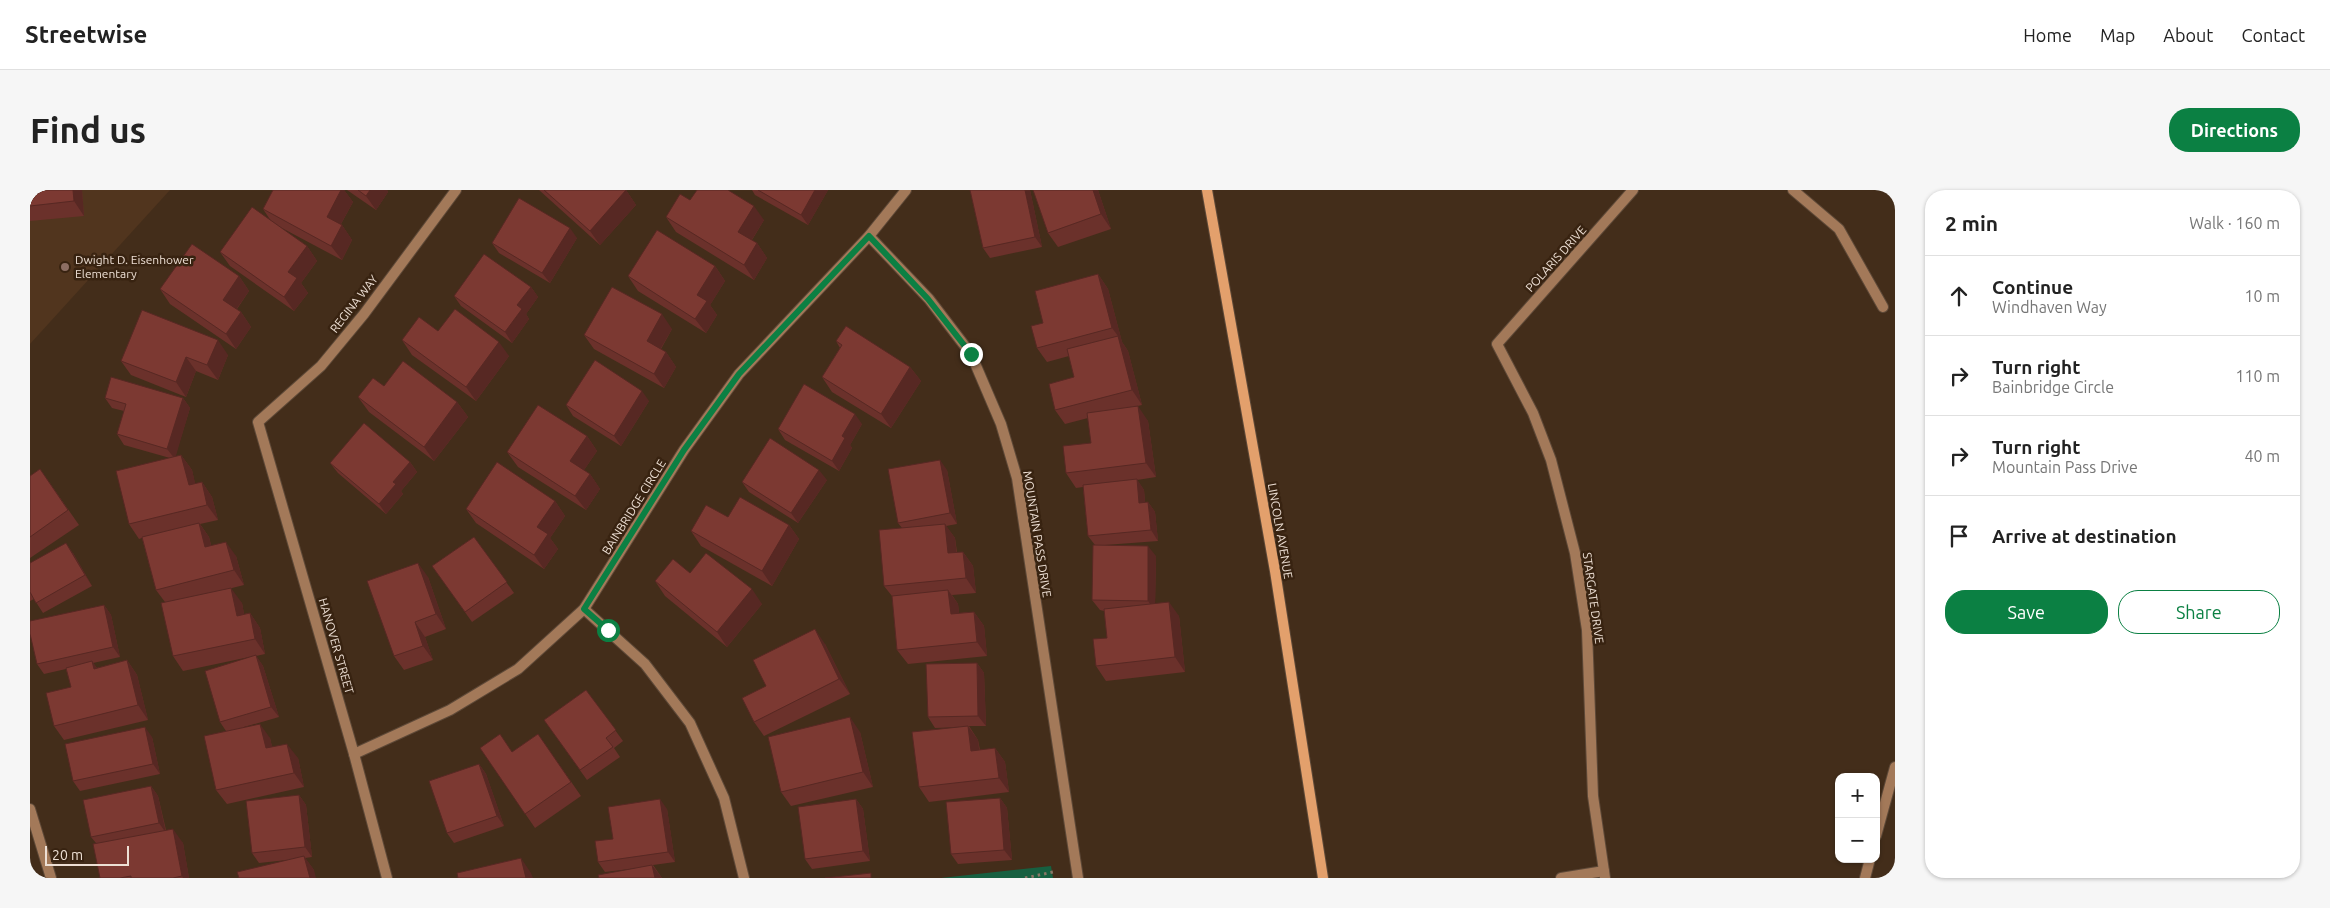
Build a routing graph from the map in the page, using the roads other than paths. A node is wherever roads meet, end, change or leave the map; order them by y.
1 (456, 190) edge
2 (906, 190) edge
3 (1207, 190) edge
4 (1633, 190) edge
5 (1792, 190) edge
6 (869, 236) junction
7 (1883, 307) dead end
8 (1497, 344) joint
9 (258, 422) joint
10 (584, 609) junction
11 (354, 754) junction
12 (1895, 768) edge
13 (30, 812) edge
14 (1880, 822) edge
15 (1869, 863) edge
16 (1605, 874) edge
17 (51, 878) edge
18 (387, 878) edge
19 (744, 878) edge
20 (1078, 878) edge
21 (1322, 878) edge
22 (1561, 878) edge
23 (1865, 878) edge

1 - 9 street, REGINA WAY
2 - 6 street, BAINBRIDGE CIRCLE
3 - 21 main road, LINCOLN AVENUE
4 - 8 street, POLARIS DRIVE
5 - 7 street
6 - 10 street, BAINBRIDGE CIRCLE
6 - 20 street, MOUNTAIN PASS DRIVE
8 - 16 street, STARGATE DRIVE
9 - 11 street, HANOVER STREET
10 - 11 street, BAINBRIDGE CIRCLE
10 - 19 street
11 - 18 street, HANOVER STREET
12 - 14 street
13 - 17 street
15 - 23 street
16 - 22 street

